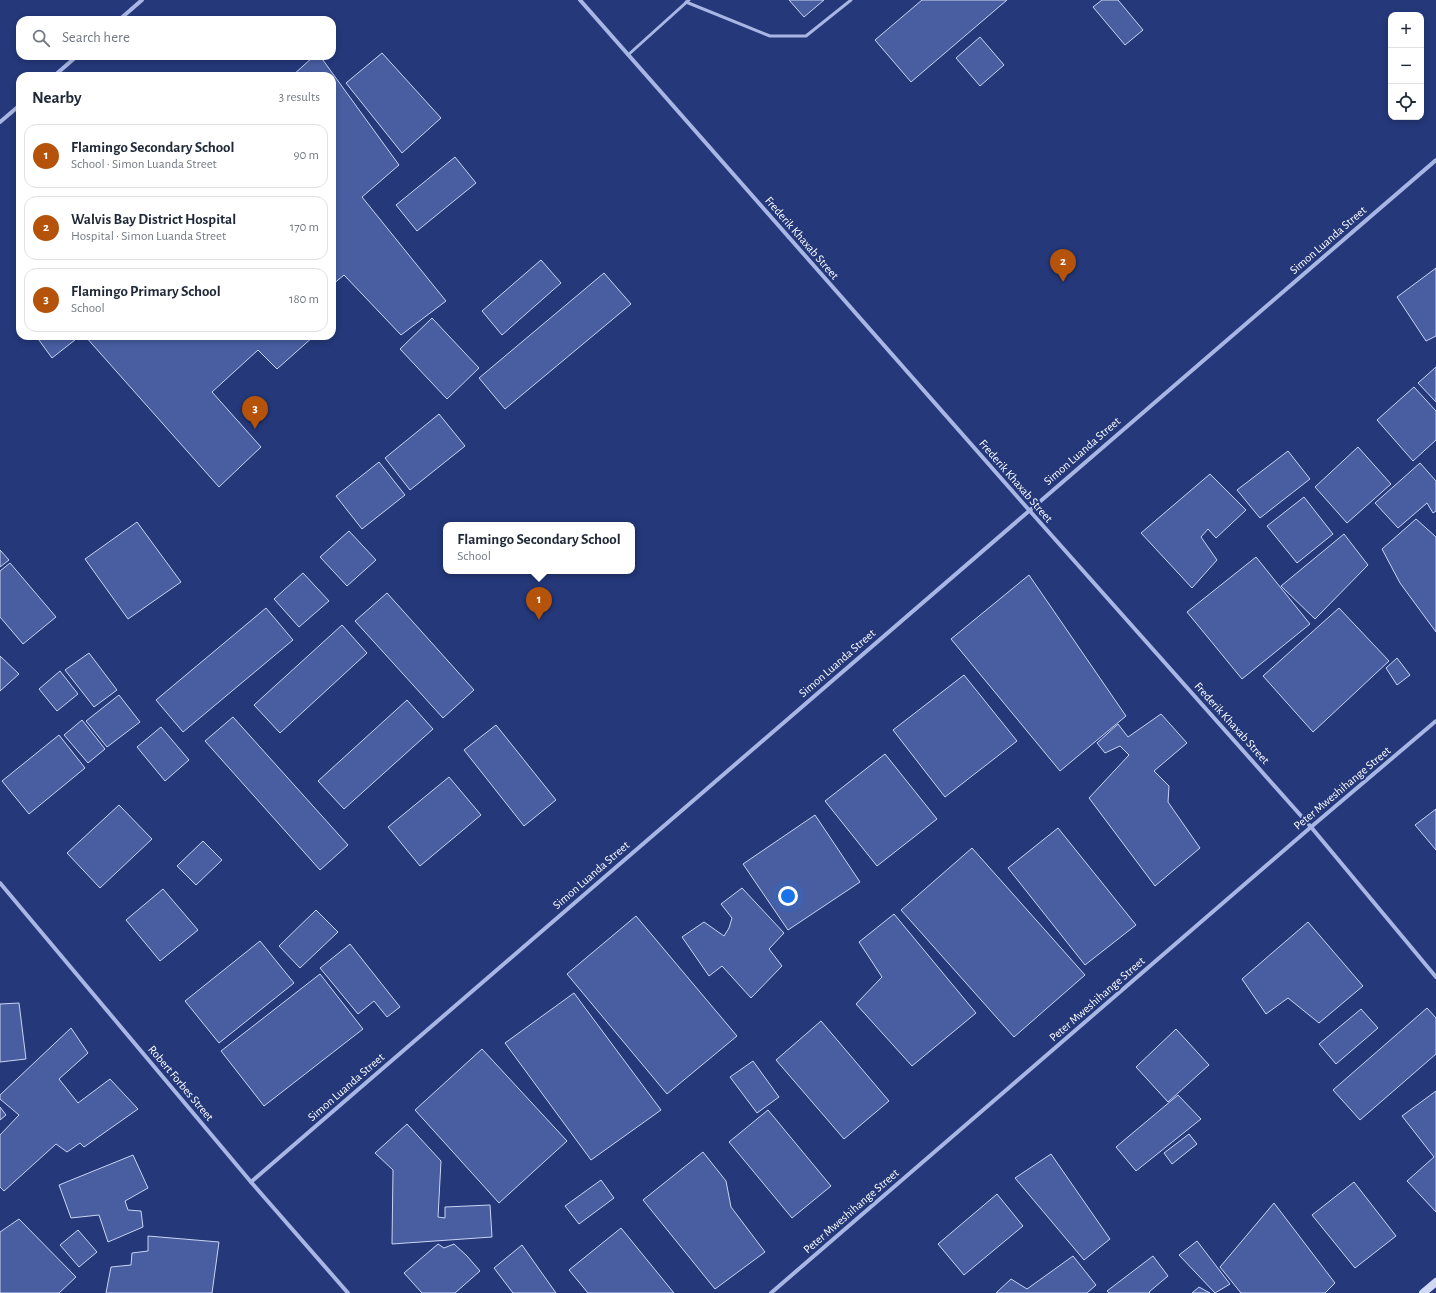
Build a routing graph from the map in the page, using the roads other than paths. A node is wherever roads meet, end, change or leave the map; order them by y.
1 (142, 0) edge
2 (580, 0) edge
3 (851, 0) edge
4 (687, 1) edge
5 (124, 16) edge
6 (628, 55) junction
7 (72, 60) edge
8 (59, 72) edge
9 (16, 108) edge
10 (0, 122) edge
11 (1436, 160) edge
12 (1029, 510) junction
13 (1436, 721) edge
14 (1311, 827) junction
15 (0, 883) edge
16 (1436, 976) edge
17 (251, 1182) junction
18 (1436, 1282) edge
19 (348, 1293) edge
20 (771, 1293) edge
21 (1423, 1293) edge

1 - 5 street
2 - 6 street, Frederik Khaxab Street
3 - 4 lane
4 - 6 lane
6 - 12 street, Frederik Khaxab Street
7 - 8 street
9 - 10 street
11 - 12 street, Simon Luanda Street
12 - 14 street, Frederik Khaxab Street
12 - 17 street, Simon Luanda Street
13 - 14 street, Peter Mweshihange Street
14 - 16 street, Frederik Khaxab Street
14 - 20 street, Peter Mweshihange Street
15 - 17 street, Robert Forbes Street
17 - 19 street, Robert Forbes Street
18 - 21 main road

